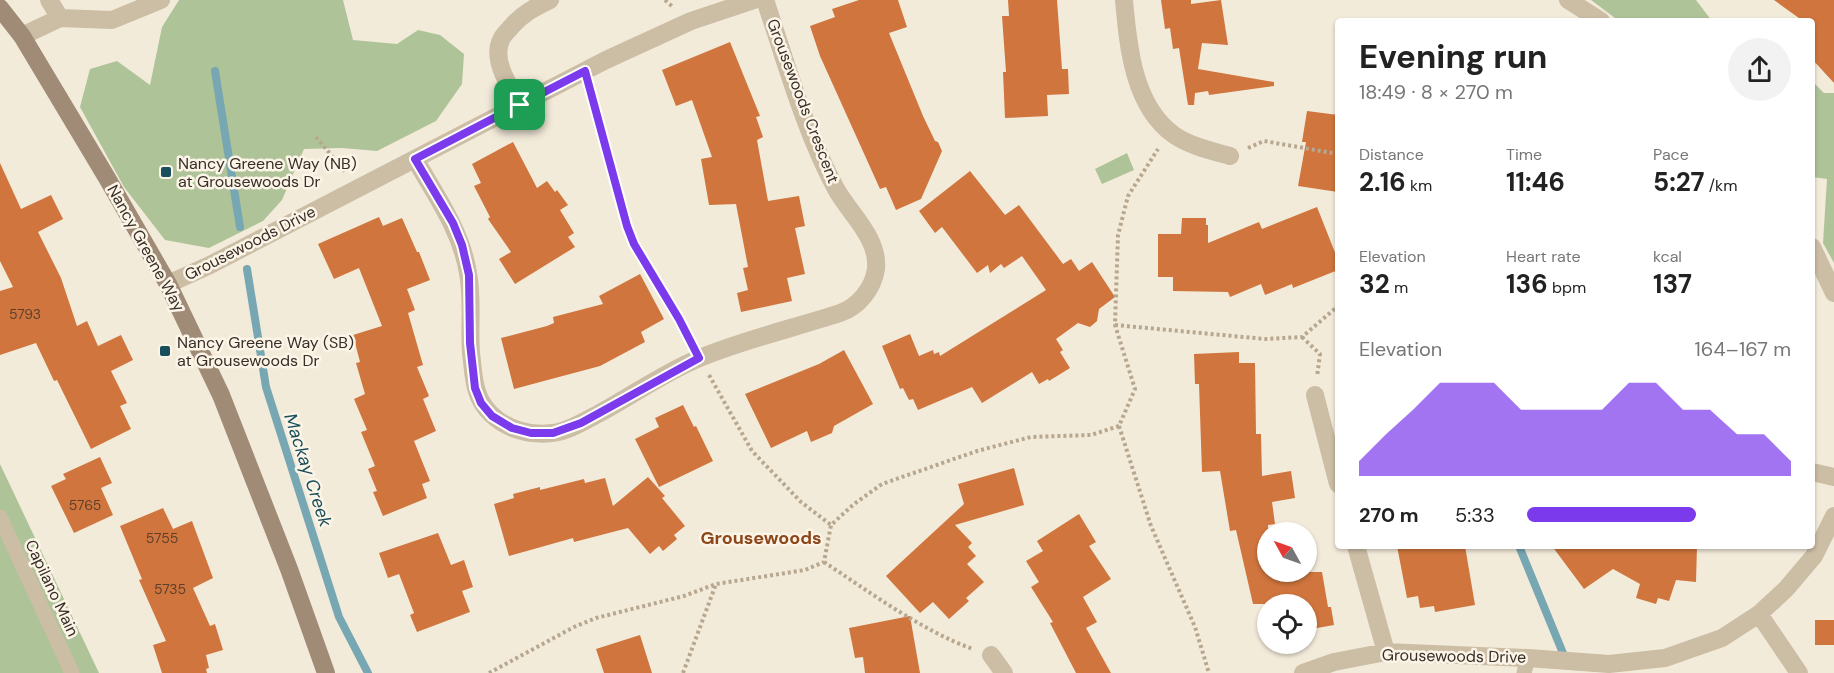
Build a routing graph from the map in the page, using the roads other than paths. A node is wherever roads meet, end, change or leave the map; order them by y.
1 (49, 0) edge
2 (161, 0) edge
3 (550, 0) edge
4 (754, 0) edge
5 (765, 0) edge
6 (1124, 0) edge
7 (1568, 0) edge
8 (0, 8) edge
9 (60, 18) junction
10 (1596, 18) edge
11 (22, 36) junction
12 (520, 105) junction
13 (1230, 156) road end
14 (415, 159) junction
15 (1815, 253) edge
16 (168, 284) junction
17 (1834, 292) edge
18 (1315, 395) road end
19 (1335, 472) edge
20 (1815, 473) edge
21 (1834, 477) edge
22 (1834, 516) edge
23 (0, 518) edge
24 (1357, 549) edge
25 (1759, 614) junction
26 (1386, 652) junction
27 (991, 655) road end
28 (1526, 665) edge
29 (72, 673) edge
30 (326, 673) edge
31 (1004, 673) edge
32 (1303, 673) edge
33 (1799, 673) edge

1 - 9 street
2 - 9 street
3 - 12 street
4 - 12 street, Grousewoods Drive
5 - 14 street, Grousewoods Crescent
6 - 13 street
7 - 10 street
8 - 11 street, Nancy Greene Way
9 - 11 street
11 - 16 street, Nancy Greene Way
12 - 14 street, Grousewoods Drive
14 - 16 street, Grousewoods Drive
15 - 17 street
16 - 30 street, Nancy Greene Way
18 - 19 street
20 - 21 street
22 - 25 street, Grousewoods Drive
23 - 29 lane, Capilano Main
24 - 26 street
25 - 28 street, Grousewoods Drive
25 - 33 street
26 - 28 street, Grousewoods Drive
26 - 32 street, Grousewoods Drive
27 - 31 street

